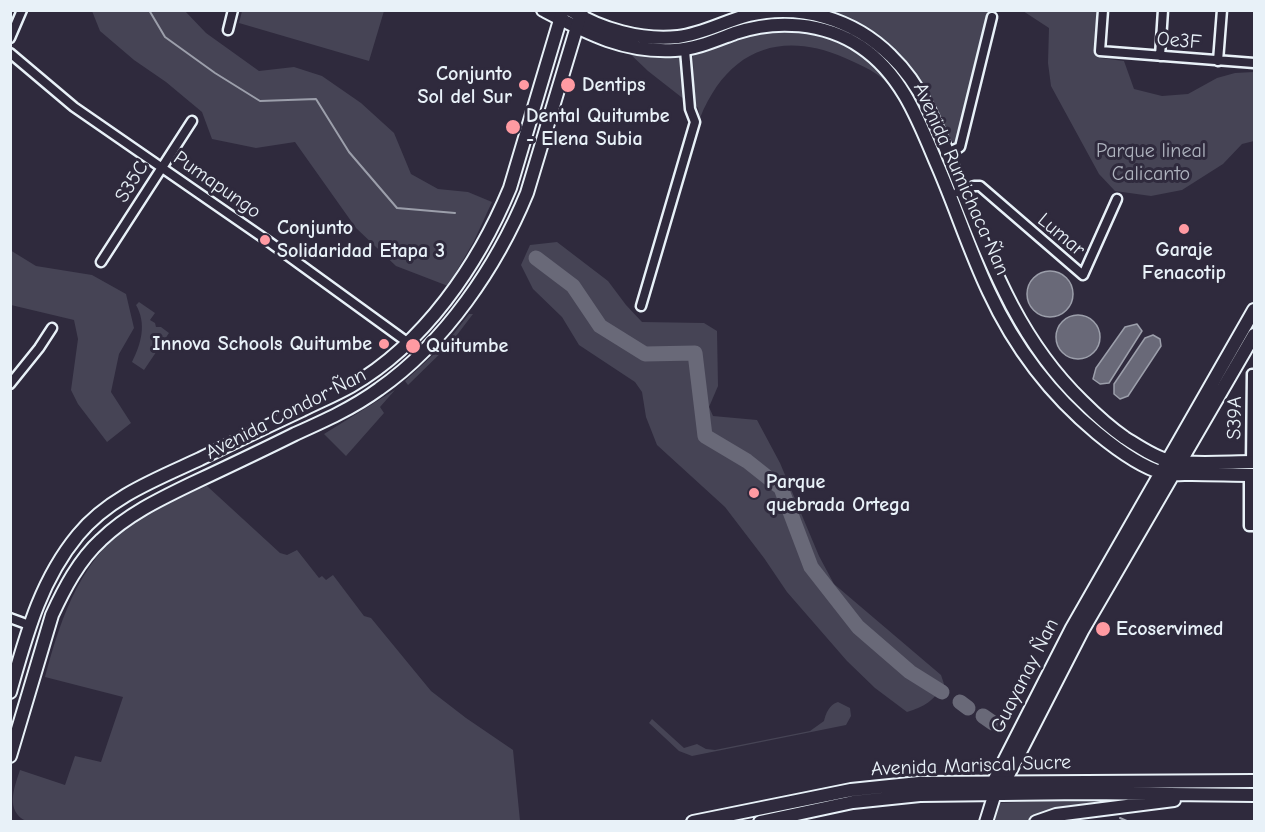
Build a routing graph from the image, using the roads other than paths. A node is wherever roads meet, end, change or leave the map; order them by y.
1 (21, 10) edge
2 (233, 10) edge
3 (543, 10) edge
4 (1103, 10) edge
5 (1163, 10) edge
6 (1222, 10) edge
7 (811, 14) junction
8 (561, 15) edge
9 (578, 16) edge
10 (992, 17) dead end
11 (808, 27) junction
12 (228, 30) dead end
13 (10, 38) edge
14 (685, 50) junction
15 (10, 53) edge
16 (1160, 56) junction
17 (1218, 61) junction
18 (1254, 63) edge
19 (192, 121) dead end
20 (947, 153) junction
21 (161, 166) junction
22 (962, 190) junction
23 (950, 196) junction
24 (1117, 199) dead end
25 (101, 261) dead end
26 (641, 306) dead end
27 (1254, 310) edge
28 (52, 328) dead end
29 (1250, 335) edge
30 (407, 342) junction
31 (1253, 374) edge
32 (10, 384) edge
33 (1175, 461) junction
34 (1252, 469) edge
35 (1167, 473) junction
36 (1252, 526) edge
37 (10, 618) edge
38 (29, 625) junction
39 (10, 692) edge
40 (10, 756) edge
41 (1254, 781) edge
42 (997, 786) junction
43 (1131, 787) junction
44 (1223, 794) junction
45 (1254, 795) edge
46 (722, 819) edge
47 (693, 822) edge
48 (760, 822) edge
49 (986, 822) edge
50 (1036, 822) edge

1 - 13 street
2 - 12 street
3 - 8 main road, Avenida Rumichaca Ñan
4 - 16 street, Oe3F
5 - 16 street
6 - 17 street
7 - 9 main road, Avenida Rumichaca Ñan
7 - 11 main road
7 - 20 main road, Avenida Rumichaca Ñan
8 - 9 main road, Avenida Rumichaca Ñan
8 - 30 main road, Avenida Condor Ñan
9 - 14 main road, Avenida Rumichaca Ñan
9 - 40 main road, Avenida Condor Ñan
10 - 20 street
11 - 14 main road, Avenida Rumichaca Ñan
11 - 23 main road, Avenida Rumichaca Ñan
14 - 26 street
15 - 21 street, Pumapungo
16 - 17 street, Oe3F
17 - 18 street, Oe3F
19 - 21 street, S35C
20 - 22 main road, Avenida Rumichaca Ñan
21 - 25 street, S35C
21 - 30 street, Pumapungo
22 - 23 street
22 - 24 street, Lumar
22 - 33 main road, Avenida Rumichaca Ñan
23 - 35 main road, Avenida Rumichaca Ñan
27 - 29 main road, Guayanay Ñan
28 - 32 street
29 - 33 main road, Guayanay Ñan
30 - 38 main road, Avenida Condor Ñan
31 - 34 street, S39A
33 - 34 main road, Avenida Rumichaca Ñan
33 - 35 main road, Guayanay Ñan
34 - 35 main road, Avenida Rumichaca Ñan
34 - 36 street, S39A
35 - 42 main road, Guayanay Ñan
37 - 38 street
38 - 39 main road, Avenida Condor Ñan
41 - 43 main road, Avenida Mariscal Sucre
42 - 43 main road, Avenida Mariscal Sucre
42 - 46 main road, Avenida Mariscal Sucre
42 - 48 main road, Avenida Mariscal Sucre
42 - 49 main road, Guayanay Ñan
43 - 44 main road, Avenida Mariscal Sucre
44 - 45 main road, Avenida Mariscal Sucre
44 - 50 main road
46 - 47 main road, Avenida Mariscal Sucre

